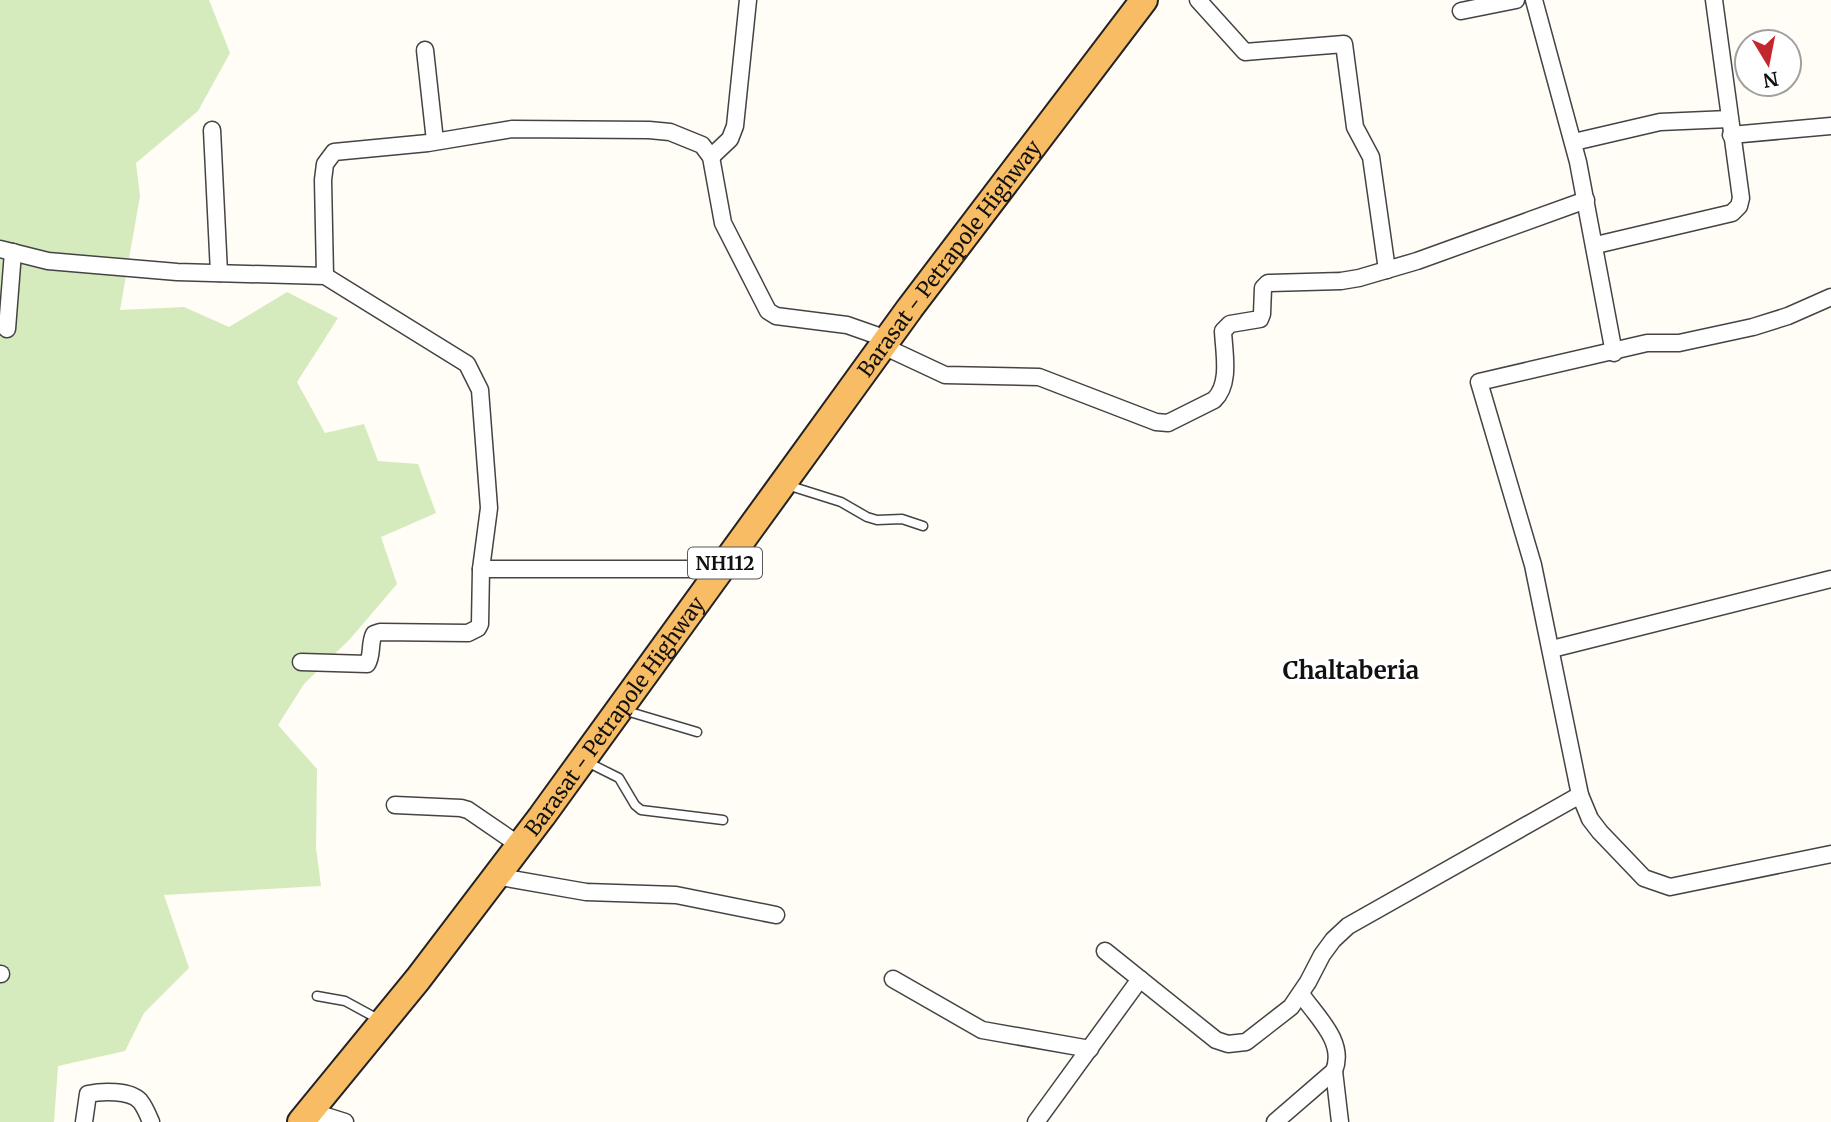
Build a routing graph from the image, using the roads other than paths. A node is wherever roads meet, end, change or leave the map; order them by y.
1 (747, 0) edge
2 (1143, 0) edge
3 (1198, 0) edge
4 (1516, 0) edge
5 (1534, 0) edge
6 (1714, 0) edge
7 (1461, 11) dead end
8 (425, 50) dead end
9 (1831, 126) edge
10 (1730, 127) junction
11 (212, 130) dead end
12 (435, 141) junction
13 (1574, 142) junction
14 (712, 157) junction
15 (1587, 200) junction
16 (1596, 245) junction
17 (6, 251) edge
18 (1387, 270) junction
19 (219, 273) junction
20 (325, 276) junction
21 (1831, 297) edge
22 (7, 329) dead end
23 (885, 342) junction
24 (1614, 353) junction
25 (782, 483) junction
26 (923, 526) dead end
27 (481, 569) junction
28 (722, 569) junction
29 (1831, 579) edge
30 (1552, 649) junction
31 (301, 662) dead end
32 (619, 709) junction
33 (697, 732) dead end
34 (582, 759) junction
35 (1580, 795) junction
36 (395, 805) dead end
37 (723, 820) dead end
38 (519, 845) junction
39 (1831, 855) edge
40 (495, 876) junction
41 (776, 915) dead end
42 (1105, 951) dead end
43 (893, 979) dead end
44 (1140, 979) junction
45 (1301, 994) junction
46 (317, 996) dead end
47 (383, 1022) junction
48 (1090, 1049) junction
49 (1334, 1071) junction
50 (306, 1116) edge
51 (84, 1122) edge
52 (151, 1122) edge
53 (345, 1122) edge
54 (1036, 1122) edge
55 (1275, 1122) edge
56 (1340, 1122) edge

1 - 14 street
2 - 23 highway, Barasat - Petrapole Highway / NH112
3 - 18 street
4 - 7 street
5 - 13 street
6 - 10 street
8 - 12 street
9 - 10 street
10 - 13 street
10 - 16 street
11 - 19 street
12 - 14 street
12 - 20 street
13 - 15 street
14 - 23 street
15 - 16 street
15 - 18 street
16 - 24 street
17 - 19 street
17 - 22 street
18 - 23 street
19 - 20 street
20 - 27 street
21 - 24 street
23 - 25 highway, Barasat - Petrapole Highway / NH112
24 - 30 street
25 - 26 lane
25 - 28 highway, Barasat - Petrapole Highway / NH112
27 - 28 street
27 - 31 street
28 - 32 highway, Barasat - Petrapole Highway / NH112
29 - 30 street
30 - 35 street
32 - 33 lane
32 - 34 highway, Barasat - Petrapole Highway / NH112
34 - 37 lane
34 - 38 highway, Barasat - Petrapole Highway / NH112
35 - 39 street
35 - 45 street
36 - 38 street
38 - 40 highway, Barasat - Petrapole Highway / NH112
40 - 41 street
40 - 47 highway, Barasat - Petrapole Highway / NH112
42 - 44 street
43 - 48 street
44 - 45 street
44 - 48 street
45 - 49 street
46 - 47 lane
47 - 50 highway, Barasat - Petrapole Highway / NH112
48 - 54 street
49 - 55 street
49 - 56 street
50 - 53 street
51 - 52 street

